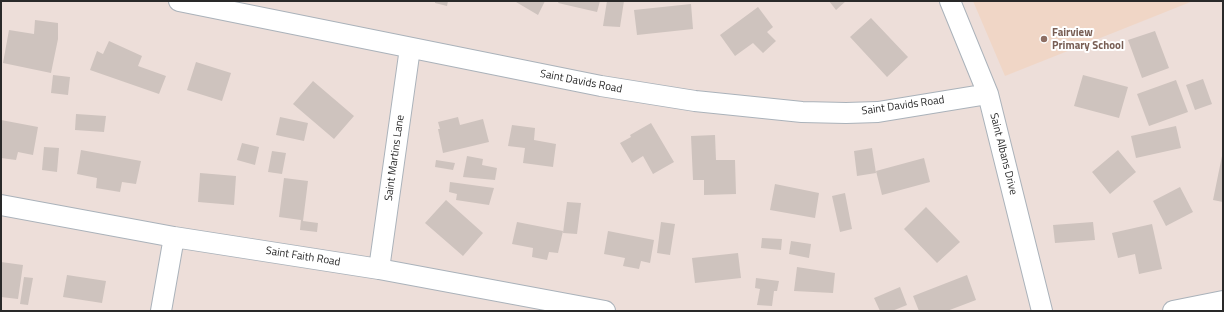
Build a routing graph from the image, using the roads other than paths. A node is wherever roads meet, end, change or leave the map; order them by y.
1 (179, 1) edge
2 (950, 1) edge
3 (410, 48) junction
4 (988, 94) junction
5 (1, 205) edge
6 (174, 237) junction
7 (379, 269) junction
8 (1223, 301) edge
9 (161, 311) edge
10 (606, 311) edge
11 (1042, 311) edge
12 (1173, 311) edge

1 - 3 street, Saint Davids Road
2 - 4 street, Saint Albans Drive
3 - 4 street, Saint Davids Road
3 - 7 street, Saint Martins Lane
4 - 11 street, Saint Albans Drive
5 - 6 street, Saint Faith Road
6 - 7 street, Saint Faith Road
6 - 9 street
7 - 10 street, Saint Faith Road
8 - 12 street

